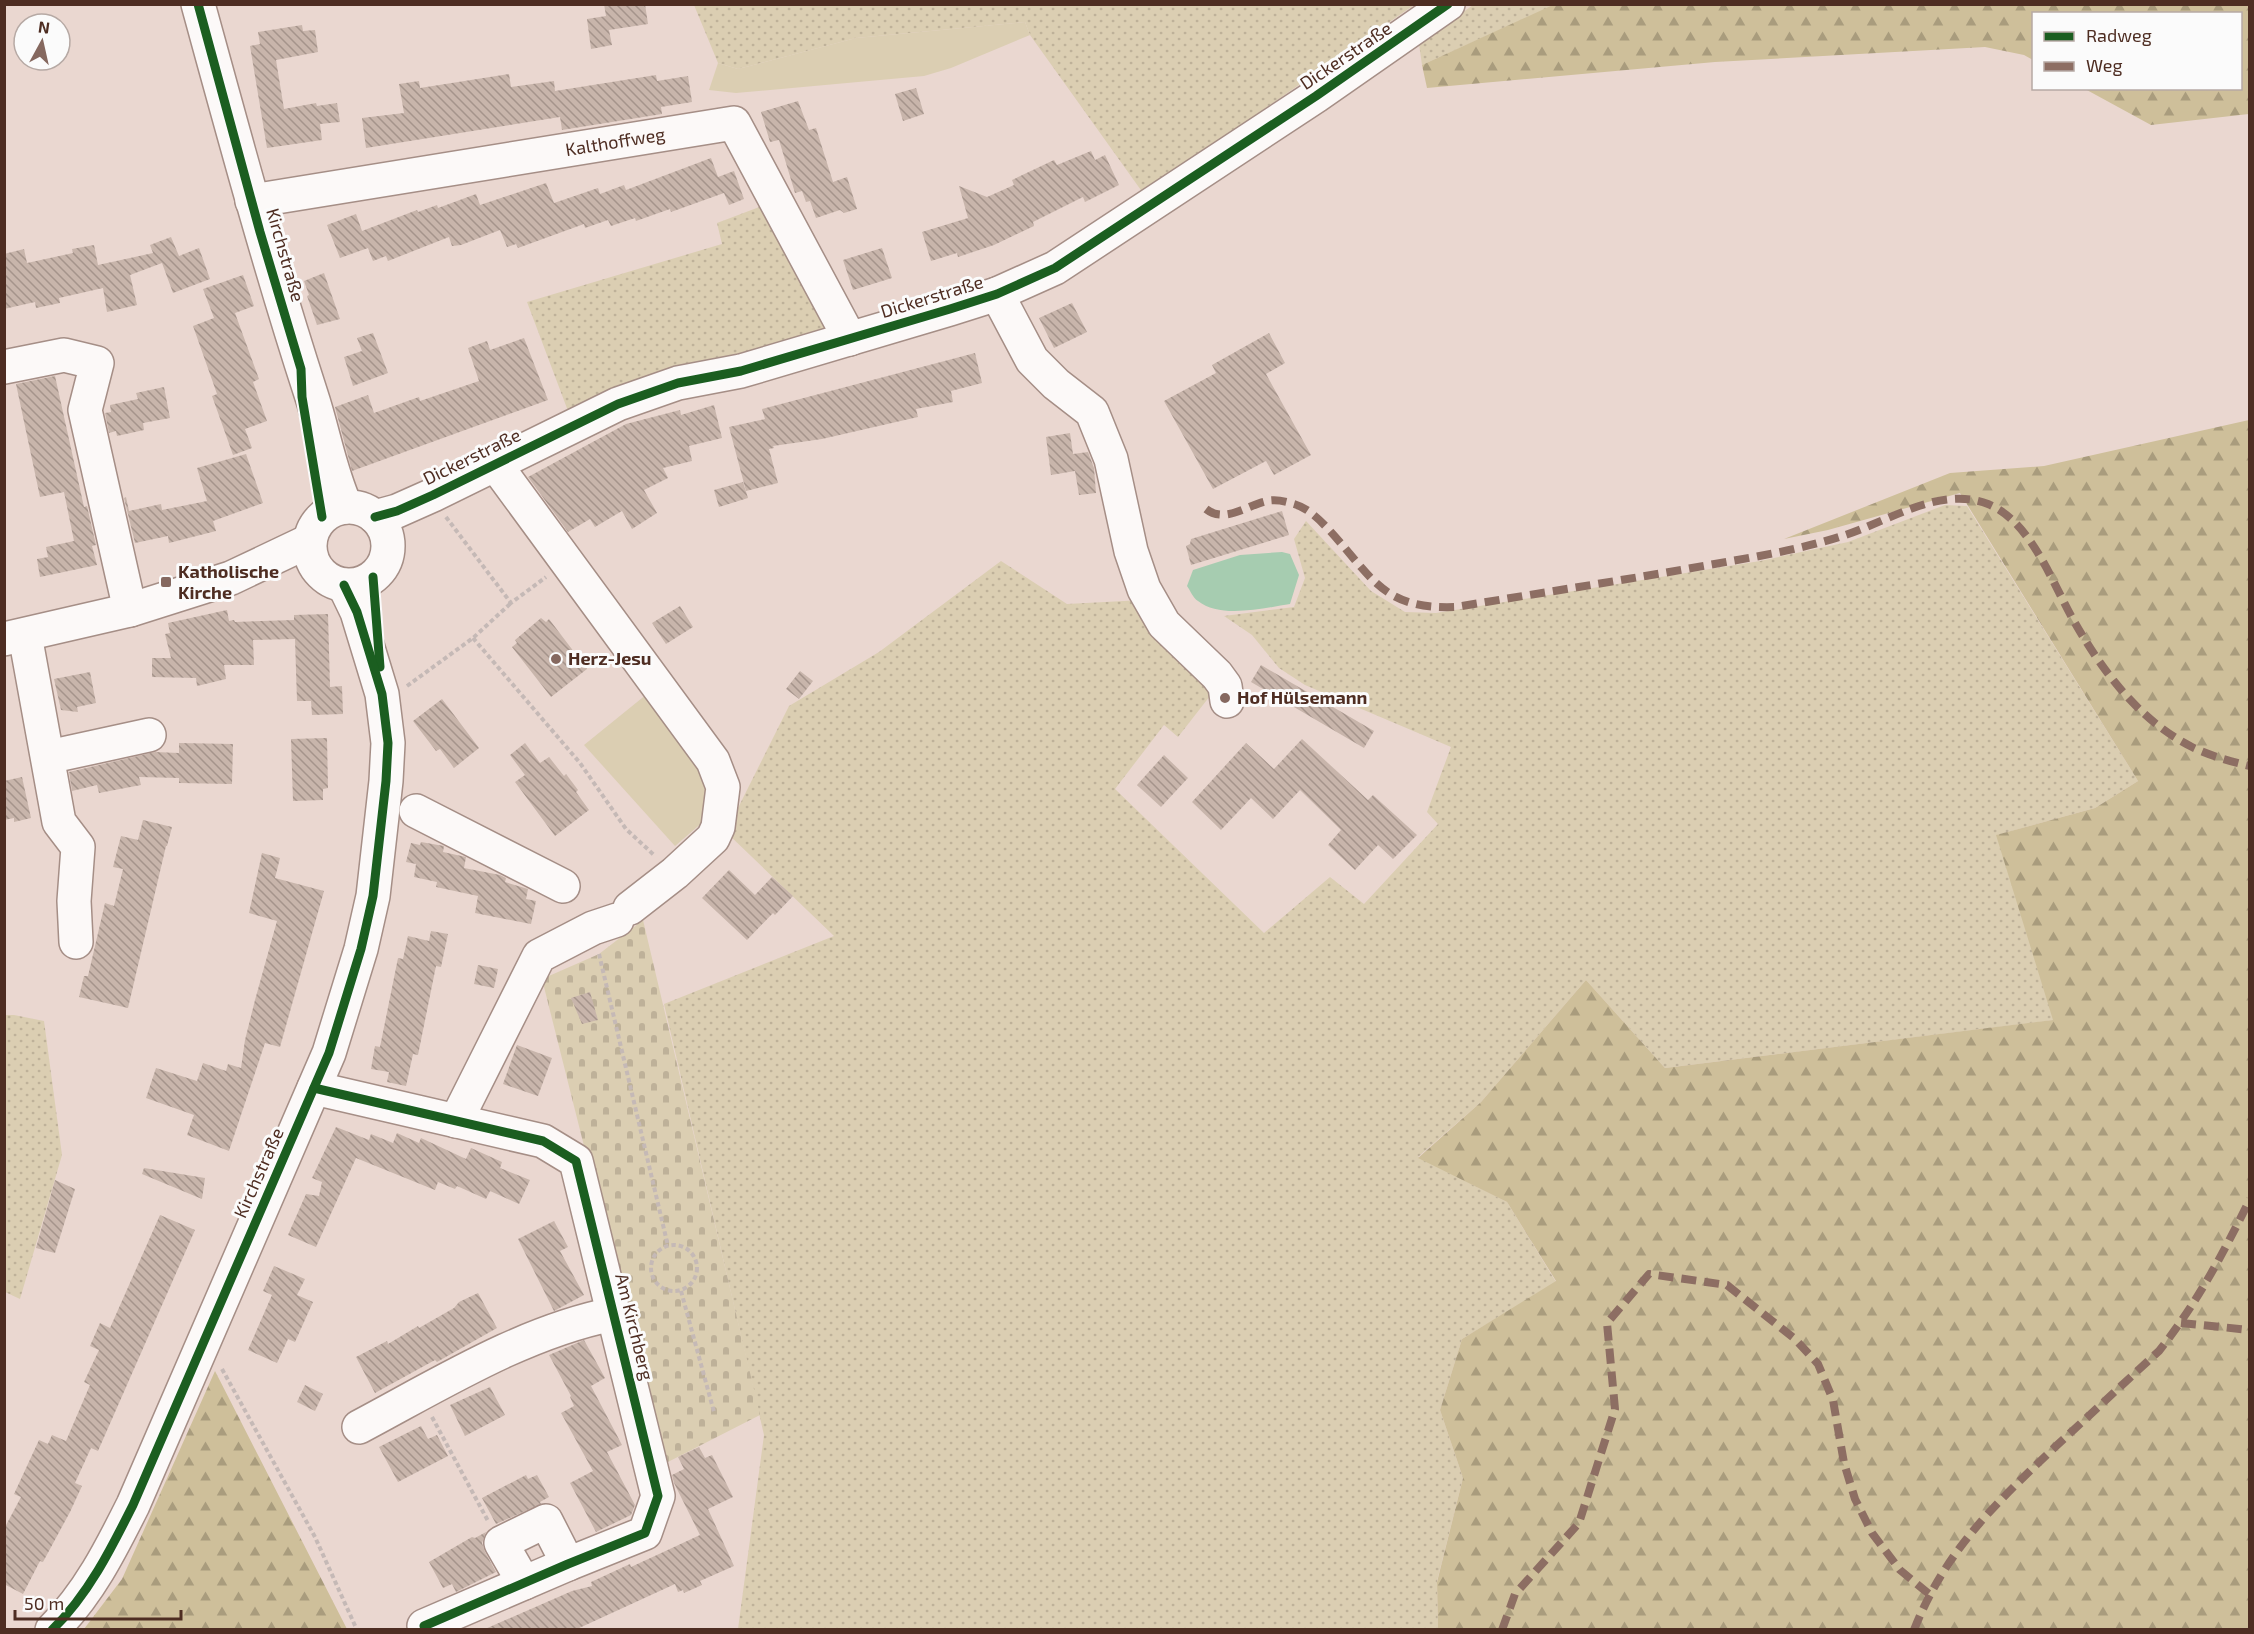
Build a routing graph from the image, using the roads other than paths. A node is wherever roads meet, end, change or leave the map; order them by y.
1 (198, 4) edge
2 (1448, 4) edge
3 (252, 201) junction
4 (997, 294) junction
5 (850, 339) junction
6 (4, 367) edge
7 (495, 464) junction
8 (343, 532) junction
9 (358, 581) junction
10 (130, 610) junction
11 (15, 637) edge
12 (1227, 701) dead end
13 (149, 735) dead end
14 (48, 757) junction
15 (416, 811) dead end
16 (563, 886) dead end
17 (76, 942) dead end
18 (314, 1088) junction
19 (456, 1121) junction
20 (614, 1314) junction
21 (359, 1427) dead end
22 (568, 1564) junction
23 (524, 1583) junction
24 (424, 1626) dead end
25 (52, 1629) edge

1 - 3 street, Kirchstraße
2 - 4 street, Dickerstraße
3 - 5 street, Kalthoffweg
3 - 8 street, Kirchstraße
4 - 5 street, Dickerstraße
4 - 12 street
5 - 7 street, Dickerstraße
6 - 10 street
7 - 8 street, Dickerstraße
7 - 8 street, Dickerstraße
7 - 19 street
8 - 9 street
8 - 9 street
8 - 10 street, Dickerstraße
9 - 18 street, Kirchstraße
10 - 11 street, Dickerstraße
11 - 14 street, Dickerstraße
13 - 14 street
14 - 17 street, Dickerstraße
15 - 16 street
18 - 19 street, Am Kirchberg
18 - 25 street, Kirchstraße
19 - 20 street, Am Kirchberg
20 - 21 street, Am Kirchberg
20 - 22 street, Am Kirchberg
22 - 23 street, Am Kirchberg
22 - 23 street
23 - 24 street, Am Kirchberg

